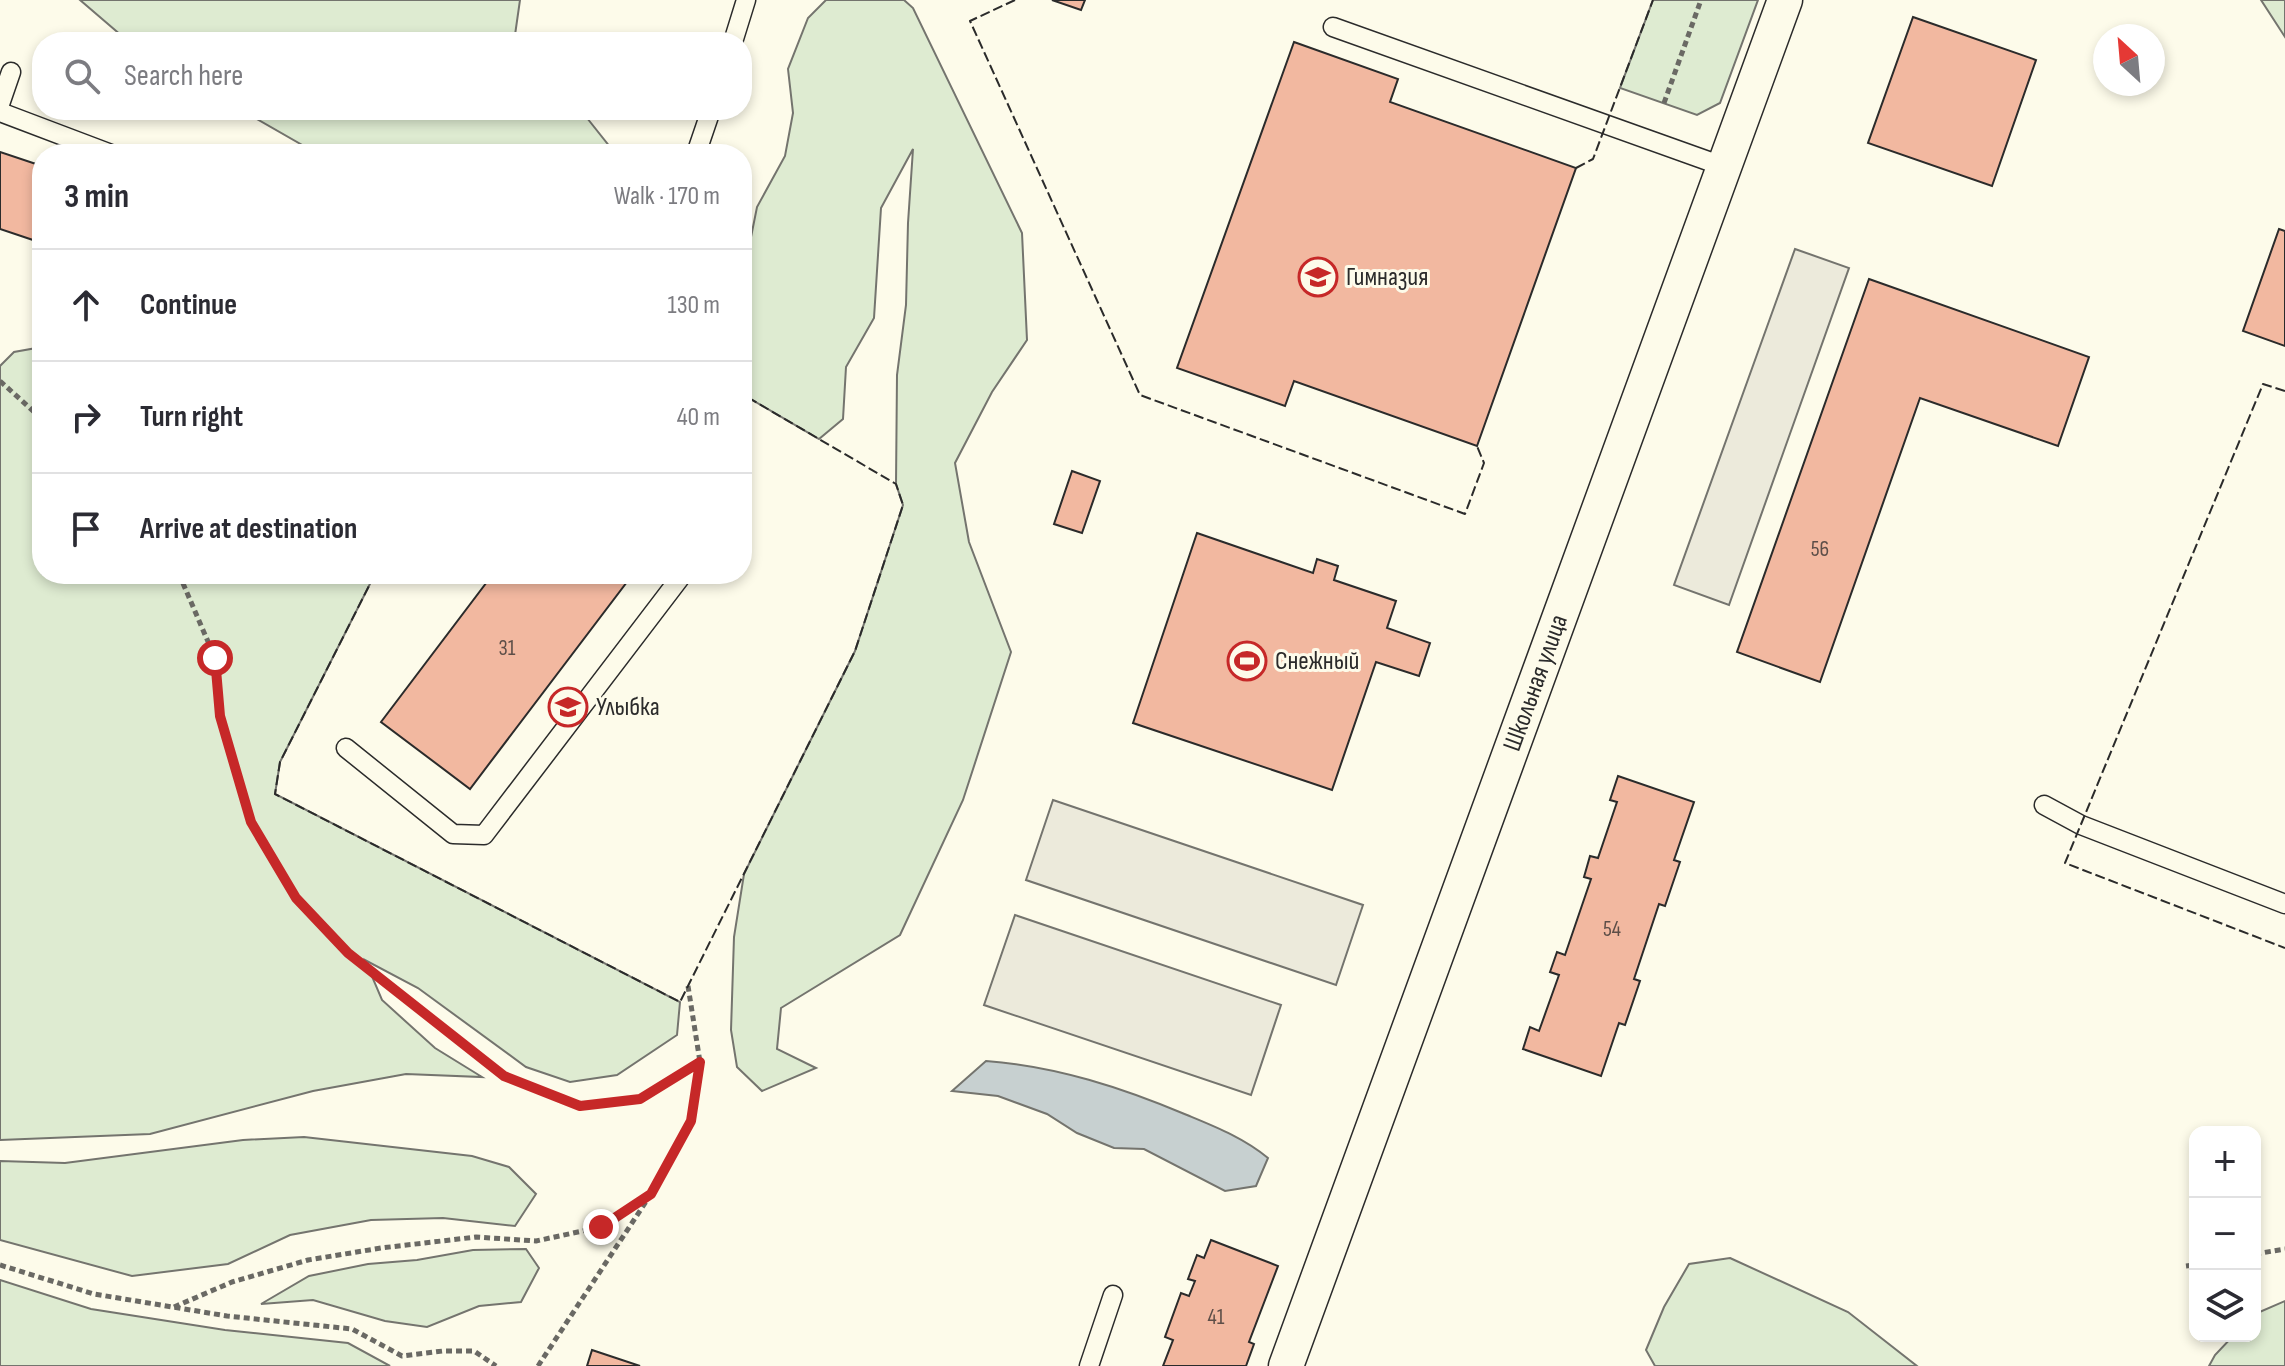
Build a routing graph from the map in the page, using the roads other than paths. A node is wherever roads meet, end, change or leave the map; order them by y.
1 (746, 0) edge
2 (1785, 0) edge
3 (1333, 27) dead end
4 (736, 32) edge
5 (11, 72) dead end
6 (0, 104) edge
7 (0, 112) edge
8 (708, 120) edge
9 (85, 144) edge
10 (699, 144) edge
11 (1725, 167) junction
12 (675, 584) edge
13 (346, 748) dead end
14 (2044, 805) dead end
15 (2285, 904) edge
16 (1113, 1295) dead end
17 (1089, 1366) edge
18 (1286, 1366) edge

1 - 4 lane
2 - 11 street, Школьная улица
3 - 11 lane
5 - 6 lane
7 - 9 lane
8 - 10 lane
11 - 18 street, Школьная улица
12 - 13 lane
14 - 15 lane
16 - 17 lane

